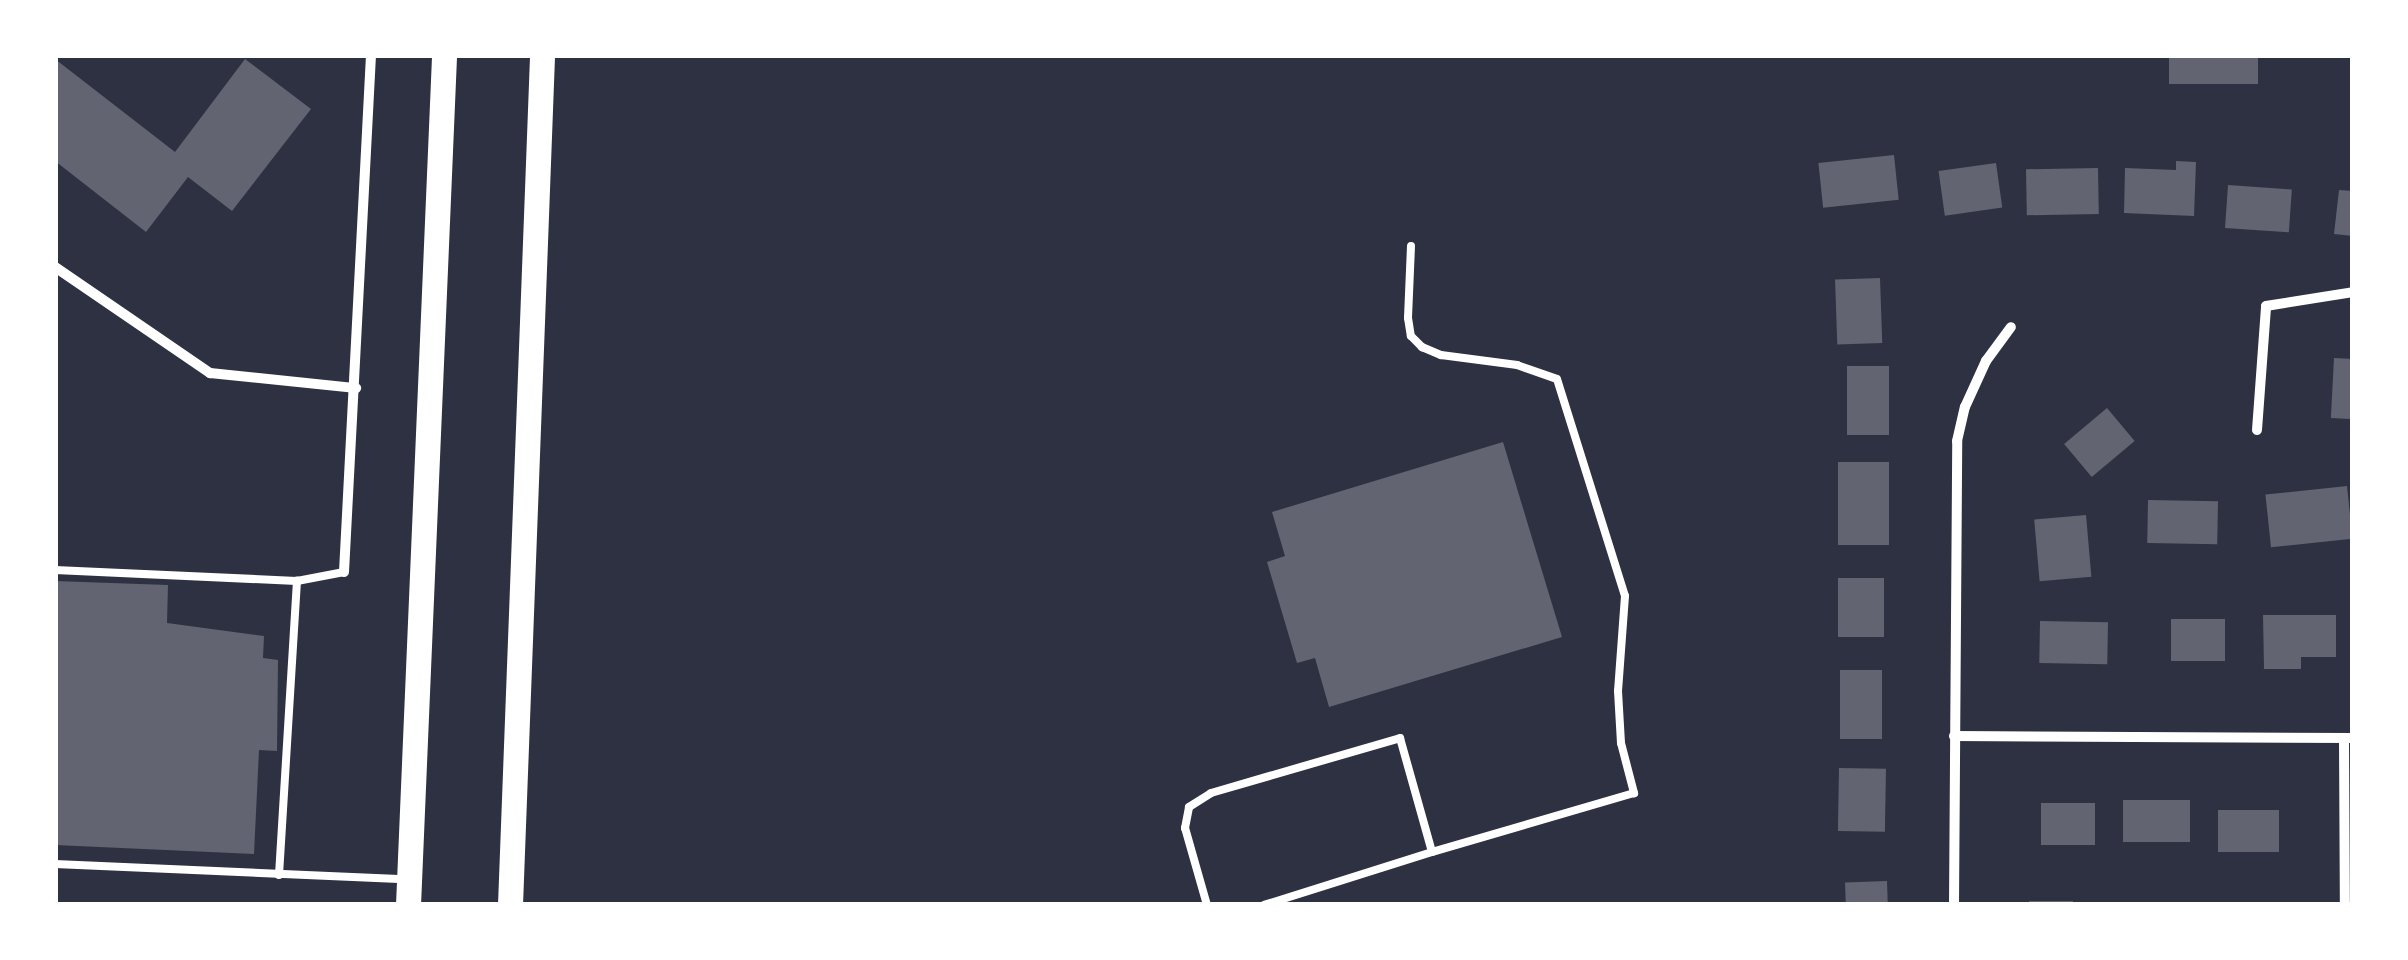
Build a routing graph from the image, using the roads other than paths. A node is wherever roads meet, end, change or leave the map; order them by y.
1 (370, 55) edge
2 (444, 55) edge
3 (542, 55) edge
4 (1411, 246) dead end
5 (55, 267) edge
6 (2353, 292) edge
7 (2011, 327) dead end
8 (356, 388) junction
9 (2258, 430) dead end
10 (55, 570) edge
11 (344, 572) joint
12 (297, 581) junction
13 (1954, 736) junction
14 (2349, 738) edge
15 (1432, 852) junction
16 (55, 864) edge
17 (280, 875) junction
18 (409, 892) edge
19 (510, 905) edge
20 (1208, 905) edge
21 (1264, 905) edge
22 (1954, 905) edge
23 (2345, 905) edge

1 - 8 street
2 - 18 main road
3 - 19 main road
4 - 15 lane
5 - 8 street
6 - 9 street
7 - 13 street
8 - 11 street
10 - 12 lane
11 - 12 lane
12 - 17 lane
13 - 14 street
13 - 22 street
14 - 23 street
15 - 20 lane
15 - 21 lane
16 - 17 lane
17 - 18 lane

